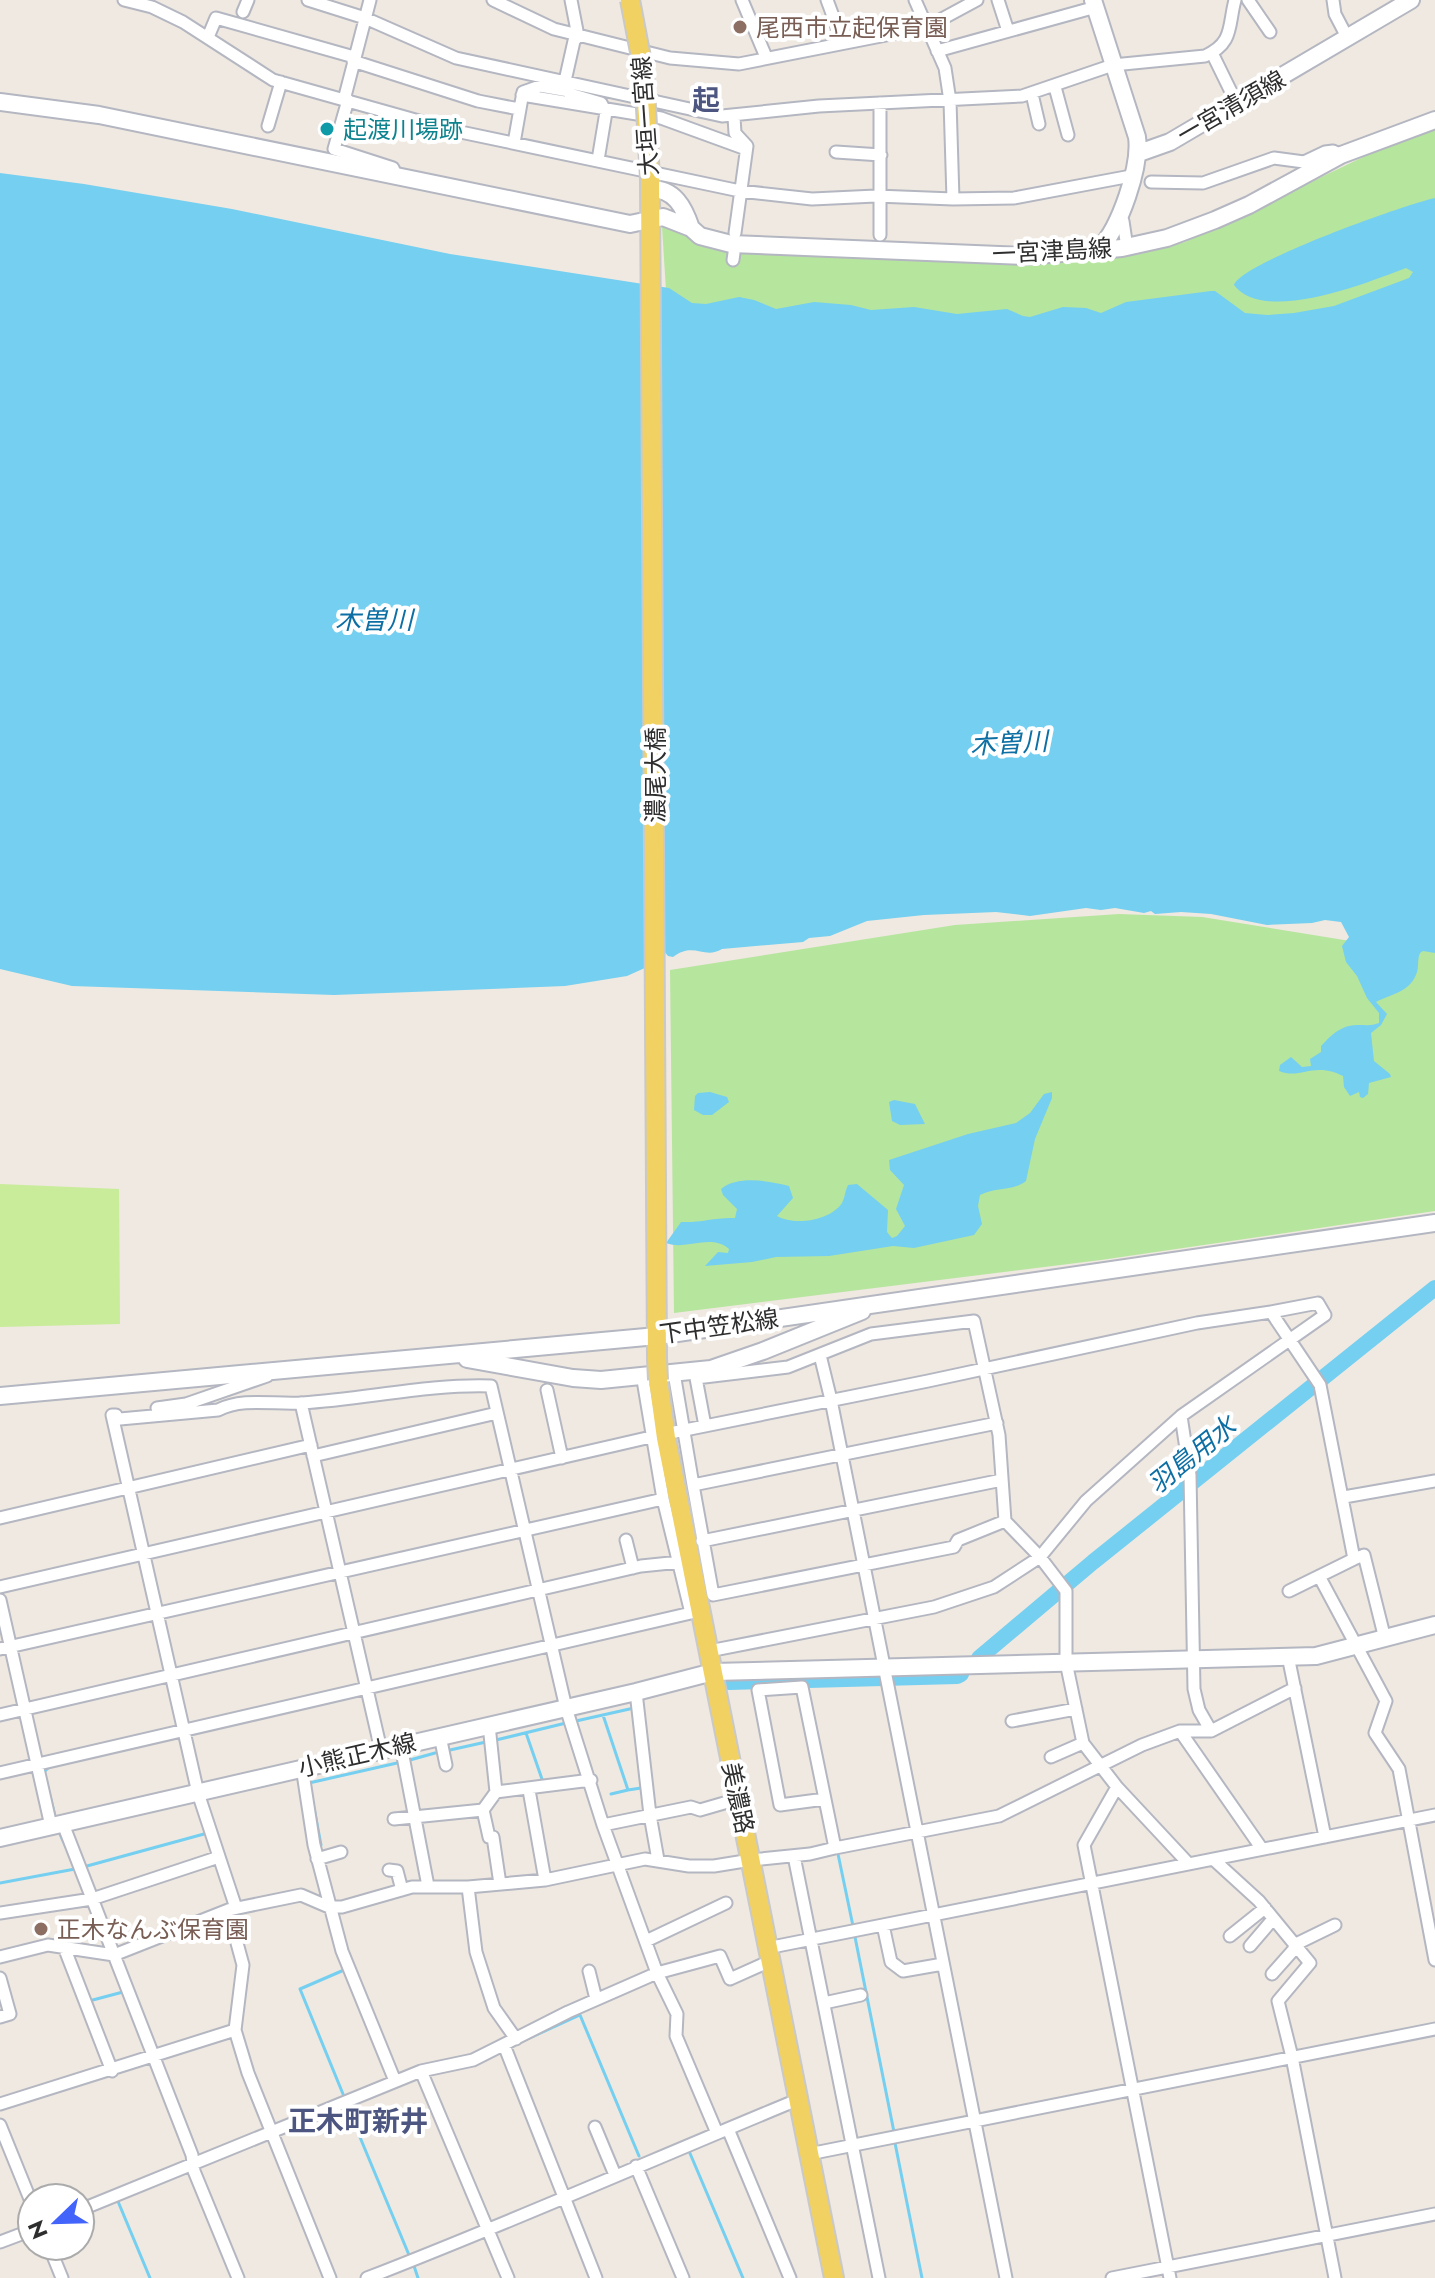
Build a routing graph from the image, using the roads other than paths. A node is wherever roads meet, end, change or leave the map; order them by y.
1 (124, 0) edge
2 (308, 0) edge
3 (370, 0) edge
4 (493, 0) edge
5 (571, 0) edge
6 (630, 0) edge
7 (742, 0) edge
8 (827, 0) edge
9 (915, 0) edge
10 (977, 0) edge
11 (998, 0) edge
12 (1235, 0) edge
13 (1248, 0) edge
14 (1333, 0) edge
15 (1411, 0) edge
16 (1094, 4) edge
17 (365, 18) junction
18 (927, 27) junction
19 (1008, 31) junction
20 (1270, 32) dead end
21 (578, 36) junction
22 (208, 37) junction
23 (1347, 37) junction
24 (843, 43) junction
25 (937, 51) junction
26 (1212, 53) junction
27 (766, 57) junction
28 (354, 59) junction
29 (1113, 65) junction
30 (281, 82) junction
31 (567, 86) junction
32 (1055, 87) junction
33 (1032, 94) junction
34 (522, 95) junction
35 (346, 100) junction
36 (950, 101) junction
37 (0, 102) edge
38 (880, 103) junction
39 (1237, 104) junction
40 (604, 108) junction
41 (519, 109) junction
42 (704, 112) junction
43 (734, 117) junction
44 (1435, 120) edge
45 (1039, 124) dead end
46 (268, 126) dead end
47 (687, 127) junction
48 (1068, 135) dead end
49 (514, 143) junction
50 (746, 149) junction
51 (836, 152) dead end
52 (1139, 153) junction
53 (881, 155) junction
54 (1341, 155) junction
55 (598, 160) junction
56 (1131, 176) junction
57 (398, 177) junction
58 (1151, 182) dead end
59 (650, 184) junction
60 (740, 191) junction
61 (880, 196) junction
62 (953, 199) junction
63 (1118, 217) junction
64 (650, 226) junction
65 (691, 228) junction
66 (735, 233) dead end
67 (880, 235) dead end
68 (1126, 241) dead end
69 (1099, 249) junction
70 (1435, 1223) edge
71 (890, 1300) junction
72 (1271, 1312) junction
73 (657, 1326) junction
74 (1290, 1339) junction
75 (820, 1355) junction
76 (427, 1357) junction
77 (286, 1368) junction
78 (986, 1369) junction
79 (658, 1376) junction
80 (547, 1390) dead end
81 (2, 1396) edge
82 (831, 1400) junction
83 (301, 1403) junction
84 (497, 1413) junction
85 (112, 1415) junction
86 (1181, 1416) junction
87 (997, 1423) junction
88 (705, 1426) junction
89 (679, 1431) junction
90 (651, 1437) junction
91 (312, 1451) junction
92 (842, 1455) junction
93 (562, 1458) junction
94 (510, 1470) junction
95 (1002, 1480) junction
96 (1435, 1481) edge
97 (693, 1485) junction
98 (128, 1488) junction
99 (1344, 1497) junction
100 (663, 1499) junction
101 (326, 1511) junction
102 (853, 1512) junction
103 (0, 1518) edge
104 (1005, 1521) junction
105 (524, 1530) junction
106 (626, 1540) dead end
107 (702, 1541) junction
108 (143, 1554) junction
109 (1040, 1557) junction
110 (1354, 1559) junction
111 (680, 1562) junction
112 (863, 1565) junction
113 (633, 1568) junction
114 (340, 1572) junction
115 (1319, 1576) junction
116 (0, 1587) edge
117 (538, 1590) junction
118 (1289, 1591) dead end
119 (713, 1595) junction
120 (0, 1600) edge
121 (696, 1613) junction
122 (157, 1615) junction
123 (874, 1619) junction
124 (1435, 1625) edge
125 (354, 1633) junction
126 (1385, 1639) junction
127 (551, 1645) junction
128 (1357, 1647) junction
129 (5, 1648) edge
130 (709, 1651) junction
131 (1288, 1656) junction
132 (1194, 1659) junction
133 (1066, 1662) junction
134 (713, 1672) junction
135 (885, 1674) junction
136 (172, 1676) junction
137 (757, 1682) junction
138 (366, 1688) junction
139 (1295, 1688) junction
140 (636, 1692) junction
141 (566, 1708) junction
142 (24, 1709) junction
143 (1076, 1709) junction
144 (0, 1715) edge
145 (1012, 1721) dead end
146 (489, 1725) junction
147 (184, 1731) junction
148 (1180, 1731) junction
149 (1211, 1731) junction
150 (440, 1736) junction
151 (1083, 1743) junction
152 (401, 1746) junction
153 (381, 1750) junction
154 (1051, 1757) dead end
155 (38, 1764) junction
156 (446, 1765) dead end
157 (1102, 1765) junction
158 (302, 1767) junction
159 (0, 1773) edge
160 (591, 1780) junction
161 (1117, 1787) junction
162 (529, 1790) junction
163 (496, 1792) junction
164 (198, 1793) junction
165 (738, 1799) junction
166 (825, 1799) junction
167 (483, 1810) junction
168 (650, 1815) junction
169 (1435, 1815) edge
170 (414, 1817) junction
171 (394, 1819) dead end
172 (1407, 1820) junction
173 (57, 1825) junction
174 (603, 1825) junction
175 (918, 1833) junction
176 (1325, 1837) junction
177 (0, 1838) edge
178 (835, 1848) junction
179 (1262, 1849) junction
180 (341, 1852) dead end
181 (794, 1856) junction
182 (219, 1857) junction
183 (317, 1859) junction
184 (1213, 1859) junction
185 (658, 1860) junction
186 (751, 1860) junction
187 (1187, 1862) junction
188 (617, 1865) junction
189 (389, 1870) dead end
190 (545, 1880) junction
191 (1092, 1882) junction
192 (500, 1884) junction
193 (428, 1886) junction
194 (468, 1887) junction
195 (402, 1890) junction
196 (92, 1899) junction
197 (726, 1903) dead end
198 (329, 1907) junction
199 (1265, 1908) junction
200 (232, 1909) junction
201 (0, 1913) edge
202 (933, 1915) junction
203 (1273, 1919) junction
204 (883, 1925) junction
205 (1335, 1925) dead end
206 (1230, 1936) dead end
207 (811, 1939) junction
208 (646, 1941) junction
209 (1250, 1946) dead end
210 (1295, 1946) junction
211 (64, 1947) junction
212 (114, 1955) junction
213 (769, 1955) junction
214 (0, 1957) edge
215 (1435, 1960) edge
216 (943, 1964) junction
217 (589, 1971) dead end
218 (657, 1973) junction
219 (1272, 1974) dead end
220 (0, 1978) edge
221 (861, 1995) dead end
222 (596, 1999) junction
223 (824, 2003) junction
224 (0, 2017) edge
225 (1435, 2029) edge
226 (235, 2030) junction
227 (516, 2039) junction
228 (504, 2045) junction
229 (153, 2057) junction
230 (1292, 2057) junction
231 (112, 2071) junction
232 (421, 2071) junction
233 (395, 2081) junction
234 (1133, 2088) junction
235 (797, 2100) junction
236 (0, 2104) edge
237 (974, 2121) junction
238 (0, 2125) edge
239 (595, 2127) dead end
240 (723, 2131) junction
241 (271, 2132) junction
242 (852, 2145) junction
243 (809, 2154) junction
244 (193, 2163) junction
245 (636, 2166) junction
246 (615, 2175) junction
247 (23, 2182) edge
248 (564, 2196) junction
249 (96, 2203) edge
250 (1435, 2214) edge
251 (489, 2230) junction
252 (1327, 2236) junction
253 (1169, 2272) edge
254 (238, 2278) edge
255 (330, 2278) edge
256 (367, 2278) edge
257 (508, 2278) edge
258 (596, 2278) edge
259 (683, 2278) edge
260 (790, 2278) edge
261 (834, 2278) edge
262 (879, 2278) edge
263 (1006, 2278) edge
264 (1112, 2278) edge
265 (1335, 2278) edge

1 - 22 street
2 - 17 street
3 - 17 street
4 - 21 street
5 - 21 street
6 - 59 main road, 大垣一宮線, bridge
7 - 27 street
8 - 24 street
9 - 18 street
10 - 18 street
11 - 19 street
12 - 26 street
13 - 20 street
14 - 23 street
15 - 23 main road, 一宮清須線
16 - 19 street
16 - 29 main road
17 - 28 street
17 - 31 street
18 - 24 street
18 - 25 street
19 - 25 street
21 - 27 street
21 - 31 street
22 - 28 street
22 - 30 street
23 - 39 main road, 一宮清須線
24 - 27 street
25 - 36 street
26 - 29 street
26 - 39 street
28 - 35 street
28 - 41 street
29 - 32 street
29 - 52 main road
30 - 35 street
30 - 46 street
31 - 34 street
31 - 40 street
31 - 42 street
32 - 33 street
32 - 48 street
33 - 36 street
33 - 45 street
34 - 40 street
34 - 41 street
35 - 49 street
35 - 57 street
36 - 38 street
36 - 62 street
37 - 57 main road, 一宮津島線
38 - 43 street
38 - 53 street
39 - 52 main road, 一宮清須線
40 - 47 street
40 - 55 street
41 - 49 street
42 - 43 street
42 - 47 street
43 - 50 street
44 - 54 main road, 一宮津島線
47 - 50 street
49 - 55 street
50 - 60 street
51 - 53 street
52 - 56 main road
53 - 61 street
54 - 58 street
54 - 69 main road, 一宮津島線
55 - 60 street
56 - 62 street
56 - 63 main road
57 - 64 main road, 一宮津島線
59 - 64 main road, 大垣一宮線
59 - 65 main road
60 - 61 street
60 - 66 street
61 - 62 street
61 - 67 street
63 - 68 street
63 - 69 main road
64 - 65 main road, 一宮津島線
64 - 73 main road, 濃尾大橋
65 - 69 main road, 一宮津島線
70 - 71 main road, 下中笠松線
71 - 73 main road, 下中笠松線
71 - 79 main road
72 - 74 street
72 - 74 street
72 - 78 street
73 - 76 main road, 下中笠松線
73 - 79 main road, 美濃路, bridge
74 - 86 street
74 - 99 street
75 - 78 street
75 - 82 street
75 - 88 street
76 - 77 main road, 下中笠松線
76 - 79 main road
77 - 81 main road, 下中笠松線
77 - 85 street
78 - 82 street
78 - 87 street
79 - 89 street
79 - 90 street
79 - 121 main road, 美濃路
80 - 93 street
82 - 88 street
82 - 92 street
83 - 84 street
83 - 85 street
83 - 91 street
84 - 91 street
84 - 94 street
85 - 98 street
86 - 109 street
86 - 132 street
87 - 92 street
87 - 95 street
88 - 89 street
89 - 97 street
90 - 93 street
90 - 100 street
91 - 98 street
91 - 101 street
92 - 97 street
92 - 102 street
93 - 94 street
94 - 101 street
94 - 105 street
95 - 102 street
95 - 104 street
96 - 99 street
97 - 107 street
98 - 103 street
98 - 108 street
99 - 110 street
100 - 105 street
100 - 111 street
101 - 108 street
101 - 114 street
102 - 107 street
102 - 112 street
104 - 109 street
104 - 112 street
105 - 114 street
105 - 117 street
106 - 113 street
107 - 119 street
108 - 116 street
108 - 122 street
109 - 123 street
109 - 133 street
110 - 115 street
110 - 126 street
111 - 113 street
111 - 121 street
112 - 119 street
112 - 123 street
113 - 117 street
114 - 122 street
114 - 125 street
115 - 118 street
115 - 128 street
117 - 125 street
117 - 127 street
119 - 121 street
120 - 129 street
121 - 127 street
121 - 130 main road, 美濃路
122 - 129 street
122 - 136 street
123 - 130 street
123 - 135 street
124 - 126 main road, 小熊正木線
125 - 136 street
125 - 138 street
126 - 128 main road, 小熊正木線
127 - 138 street
127 - 141 street
128 - 131 main road, 小熊正木線
128 - 172 street
129 - 142 street
130 - 134 main road, 美濃路
131 - 132 main road, 小熊正木線
131 - 139 street
132 - 133 main road, 小熊正木線
132 - 149 street
133 - 135 main road, 小熊正木線
133 - 143 street
134 - 137 main road, 小熊正木線
134 - 140 main road, 小熊正木線
134 - 165 main road, 美濃路
135 - 137 main road, 小熊正木線
135 - 175 street
136 - 142 street
136 - 147 street
137 - 166 street
137 - 166 street
138 - 147 street
138 - 153 street
139 - 149 street
139 - 176 street
140 - 141 main road, 小熊正木線
140 - 168 street
141 - 146 main road, 小熊正木線
141 - 160 street
142 - 144 street
142 - 155 street
143 - 145 street
143 - 151 street
146 - 150 main road, 小熊正木線
146 - 163 street
147 - 155 street
147 - 164 street
148 - 149 street
148 - 157 street
148 - 179 street
150 - 152 main road, 小熊正木線
150 - 156 street
151 - 154 street
151 - 157 street
152 - 153 main road, 小熊正木線
152 - 170 street
153 - 158 main road, 小熊正木線
155 - 159 street
155 - 173 street
157 - 161 street
157 - 175 street
158 - 164 main road, 小熊正木線
158 - 183 street
160 - 162 street
160 - 174 street
161 - 187 street
161 - 191 street
162 - 163 street
162 - 190 street
163 - 167 street
164 - 173 main road, 小熊正木線
164 - 182 street
165 - 168 street
165 - 186 main road, 美濃路
166 - 178 street
167 - 170 street
167 - 192 street
168 - 174 street
168 - 185 street
169 - 172 street
170 - 171 street
170 - 193 street
172 - 176 street
172 - 215 street
173 - 177 main road, 小熊正木線
173 - 196 street
174 - 188 street
175 - 178 street
175 - 202 street
176 - 179 street
178 - 181 street
179 - 184 street
180 - 183 street
181 - 186 street
181 - 207 street
182 - 196 street
182 - 200 street
183 - 198 street
184 - 187 street
184 - 199 street
185 - 186 street
185 - 188 street
186 - 213 main road, 美濃路
187 - 191 street
188 - 190 street
188 - 208 street
189 - 195 street
190 - 192 street
191 - 202 street
191 - 234 street
192 - 194 street
193 - 194 street
193 - 195 street
194 - 227 street
195 - 198 street
196 - 201 street
196 - 212 street
197 - 208 street
198 - 200 street
198 - 233 street
199 - 203 street
199 - 206 street
200 - 212 street
200 - 226 street
202 - 204 street
202 - 216 street
203 - 209 street
203 - 210 street
204 - 207 street
204 - 216 street
205 - 210 street
207 - 213 street
207 - 223 street
208 - 218 street
210 - 219 street
210 - 230 street
211 - 212 street
211 - 214 street
211 - 231 street
212 - 229 street
213 - 218 street
213 - 235 main road, 美濃路
216 - 237 street
217 - 222 street
218 - 222 street
218 - 240 street
220 - 224 street
221 - 223 street
222 - 227 street
223 - 242 street
225 - 230 street
226 - 229 street
226 - 241 street
227 - 228 street
228 - 232 street
228 - 248 street
229 - 231 street
229 - 244 street
230 - 234 street
230 - 252 street
231 - 236 street
232 - 233 street
232 - 251 street
233 - 241 street
234 - 237 street
234 - 253 street
235 - 240 street
235 - 243 main road, 美濃路
237 - 242 street
237 - 263 street
238 - 247 street
239 - 246 street
240 - 245 street
240 - 260 street
241 - 244 street
241 - 255 street
242 - 243 street
242 - 262 street
243 - 261 main road, 美濃路
244 - 249 street
244 - 254 street
245 - 246 street
245 - 259 street
246 - 248 street
248 - 251 street
248 - 258 street
250 - 252 street
251 - 256 street
251 - 257 street
252 - 253 street
252 - 265 street
253 - 264 street

